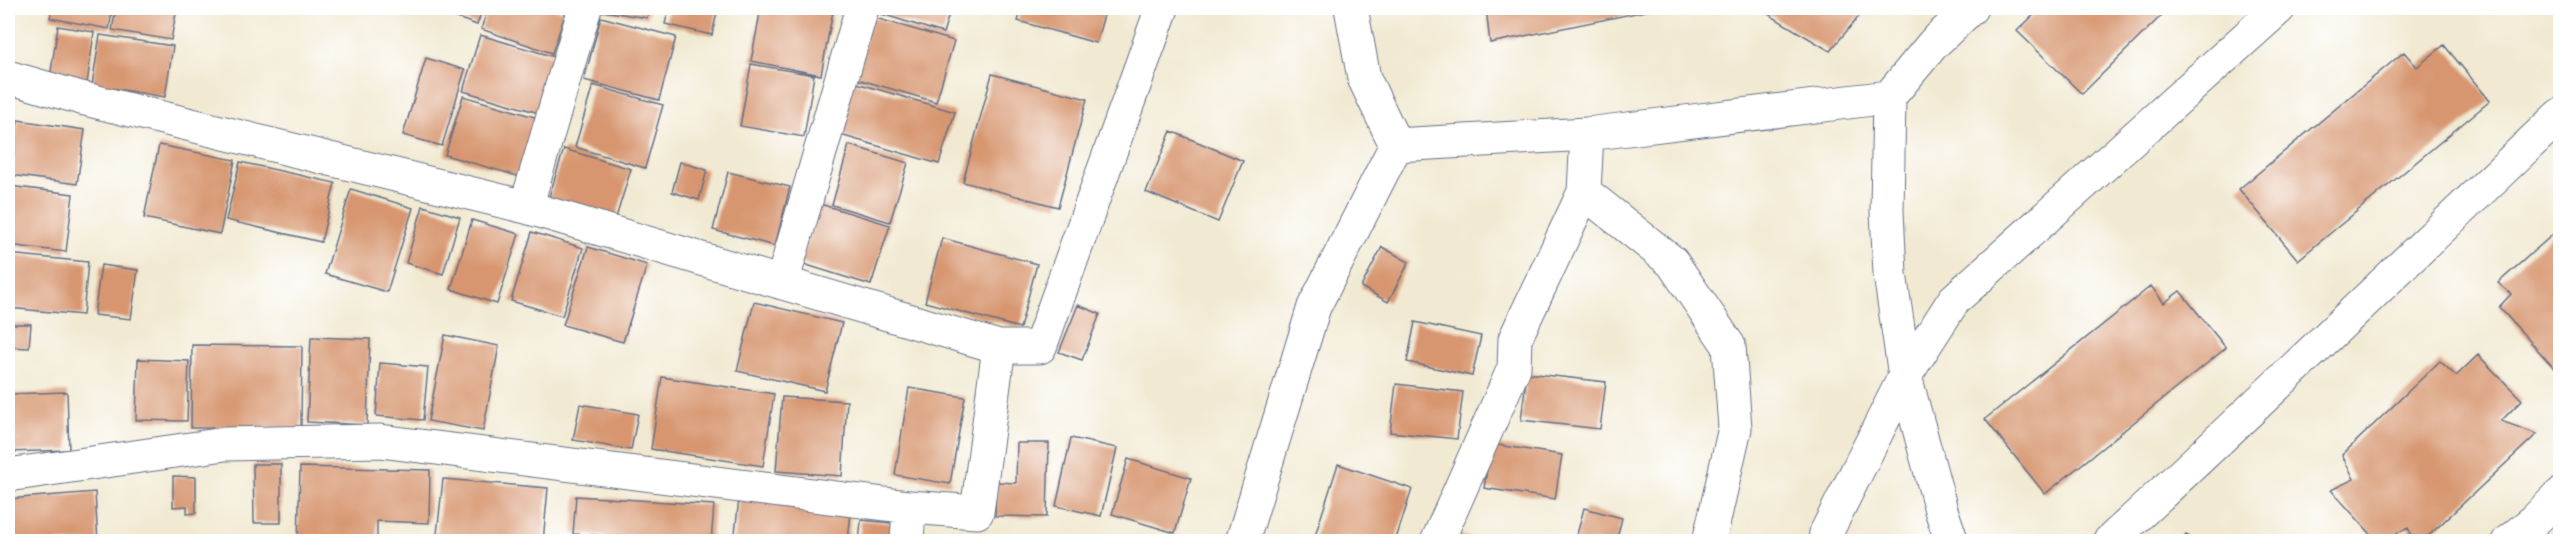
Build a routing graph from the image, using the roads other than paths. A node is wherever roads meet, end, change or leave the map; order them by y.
1 (585, 8) edge
2 (862, 8) edge
3 (1162, 8) edge
4 (1351, 8) edge
5 (1971, 8) edge
6 (2279, 8) edge
7 (8, 77) edge
8 (1889, 97) junction
9 (2560, 115) edge
10 (1587, 134) junction
11 (1396, 145) junction
12 (1584, 192) junction
13 (526, 207) junction
14 (782, 283) junction
15 (999, 347) junction
16 (1905, 376) junction
17 (8, 475) edge
18 (2560, 495) edge
19 (909, 507) junction
20 (907, 542) edge
21 (1242, 542) edge
22 (1437, 542) edge
23 (1709, 542) edge
24 (1825, 542) edge
25 (1952, 542) edge
26 (2109, 542) edge
27 (2508, 542) edge

1 - 13 street
2 - 14 street
3 - 15 street
4 - 11 street
5 - 8 street
6 - 16 street
7 - 13 street
8 - 10 street
8 - 16 street
9 - 26 street
10 - 11 street
10 - 12 street
11 - 21 street
12 - 22 street
12 - 23 street
13 - 14 street
14 - 15 street
15 - 19 street
16 - 24 street
16 - 25 street
17 - 19 street
18 - 27 street
19 - 20 street

